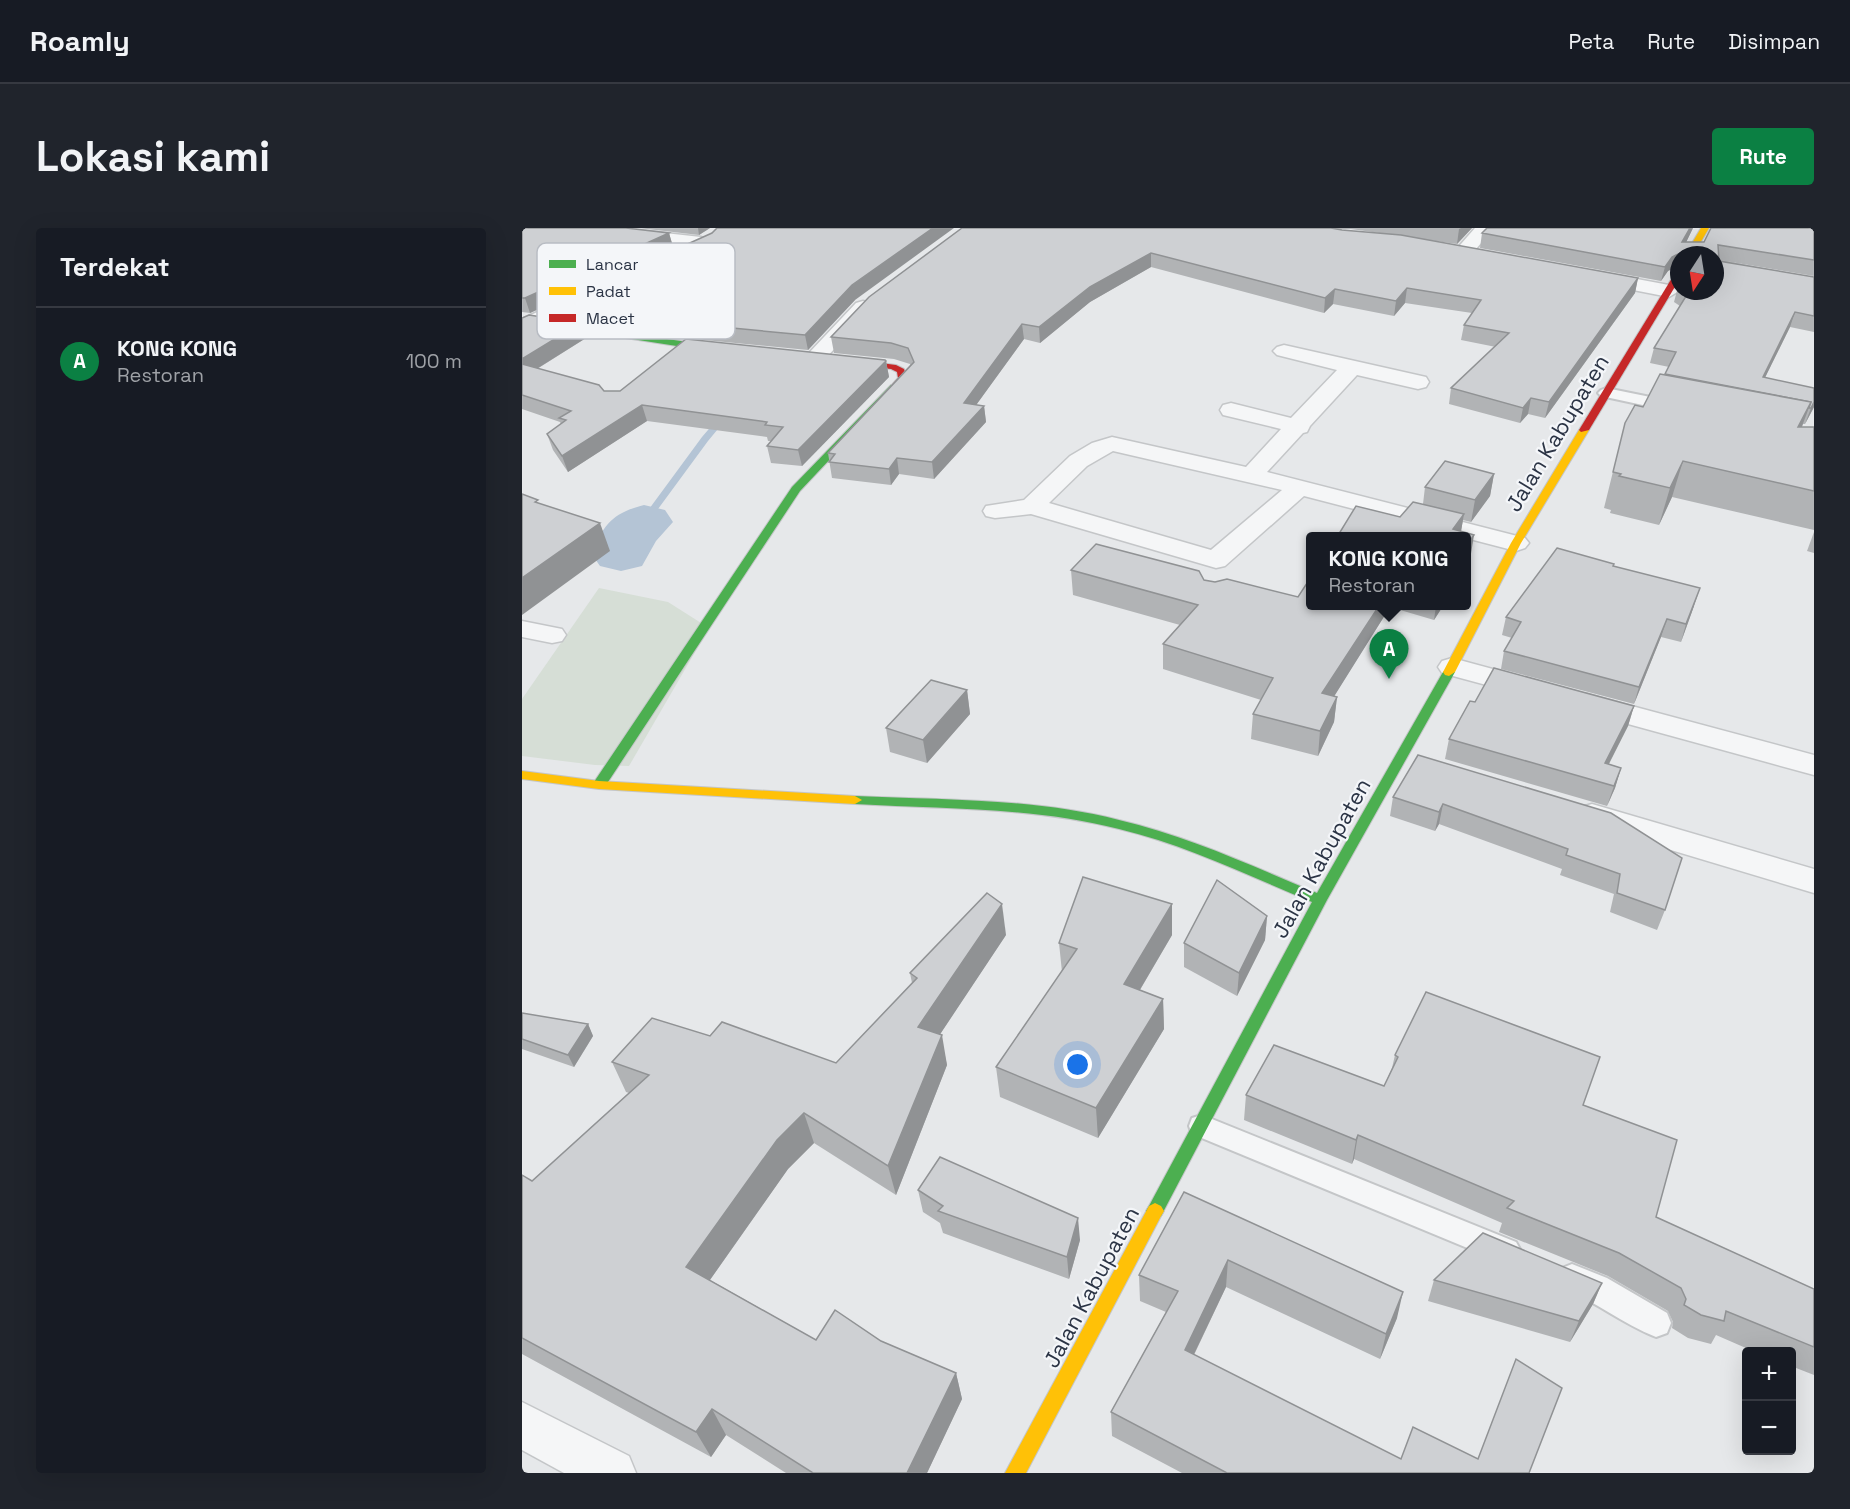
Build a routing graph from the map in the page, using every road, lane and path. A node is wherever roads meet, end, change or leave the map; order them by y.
1 (572, 228) edge
2 (1485, 228) edge
3 (1705, 228) edge
4 (700, 243) edge
5 (1694, 246) edge
6 (1442, 249) edge
7 (1464, 252) junction
8 (1486, 257) edge
9 (1578, 274) edge
10 (1669, 291) joint
11 (882, 292) edge
12 (606, 339) edge
13 (1284, 351) dead end
14 (740, 352) edge
15 (809, 358) joint
16 (1352, 367) junction
17 (1418, 382) dead end
18 (1606, 393) junction
19 (1687, 409) edge
20 (1231, 410) dead end
21 (1299, 427) junction
22 (1251, 475) junction
23 (1300, 487) junction
24 (1032, 506) junction
25 (995, 511) dead end
26 (1516, 543) junction
27 (1216, 560) junction
28 (1214, 587) edge
29 (522, 629) edge
30 (552, 635) dead end
31 (1452, 667) junction
32 (1400, 758) junction
33 (1814, 765) edge
34 (1435, 768) edge
35 (522, 774) edge
36 (599, 785) junction
37 (1561, 806) edge
38 (1814, 881) edge
39 (1320, 900) junction
40 (1202, 1126) junction
41 (1656, 1323) dead end
42 (522, 1425) edge
43 (612, 1473) edge
44 (1015, 1473) edge

1 - 4 street
2 - 7 street
3 - 5 main road
6 - 7 street
7 - 8 street
9 - 10 street
10 - 18 main road, Jalan Kabupaten
11 - 15 street
12 - 14 main road
13 - 16 street
15 - 36 main road
16 - 17 street
16 - 21 street
18 - 19 lane
18 - 26 main road, Jalan Kabupaten
20 - 21 street
21 - 22 street
22 - 23 street
22 - 24 street
23 - 26 street
23 - 27 street
24 - 25 street
24 - 27 street
26 - 31 main road, Jalan Kabupaten
27 - 28 street
29 - 30 street
31 - 32 main road, Jalan Kabupaten
31 - 33 street
32 - 34 street
32 - 39 main road, Jalan Kabupaten
35 - 36 main road
36 - 39 main road
37 - 38 street
39 - 40 main road, Jalan Kabupaten
40 - 41 lane
40 - 44 main road, Jalan Kabupaten
42 - 43 street

